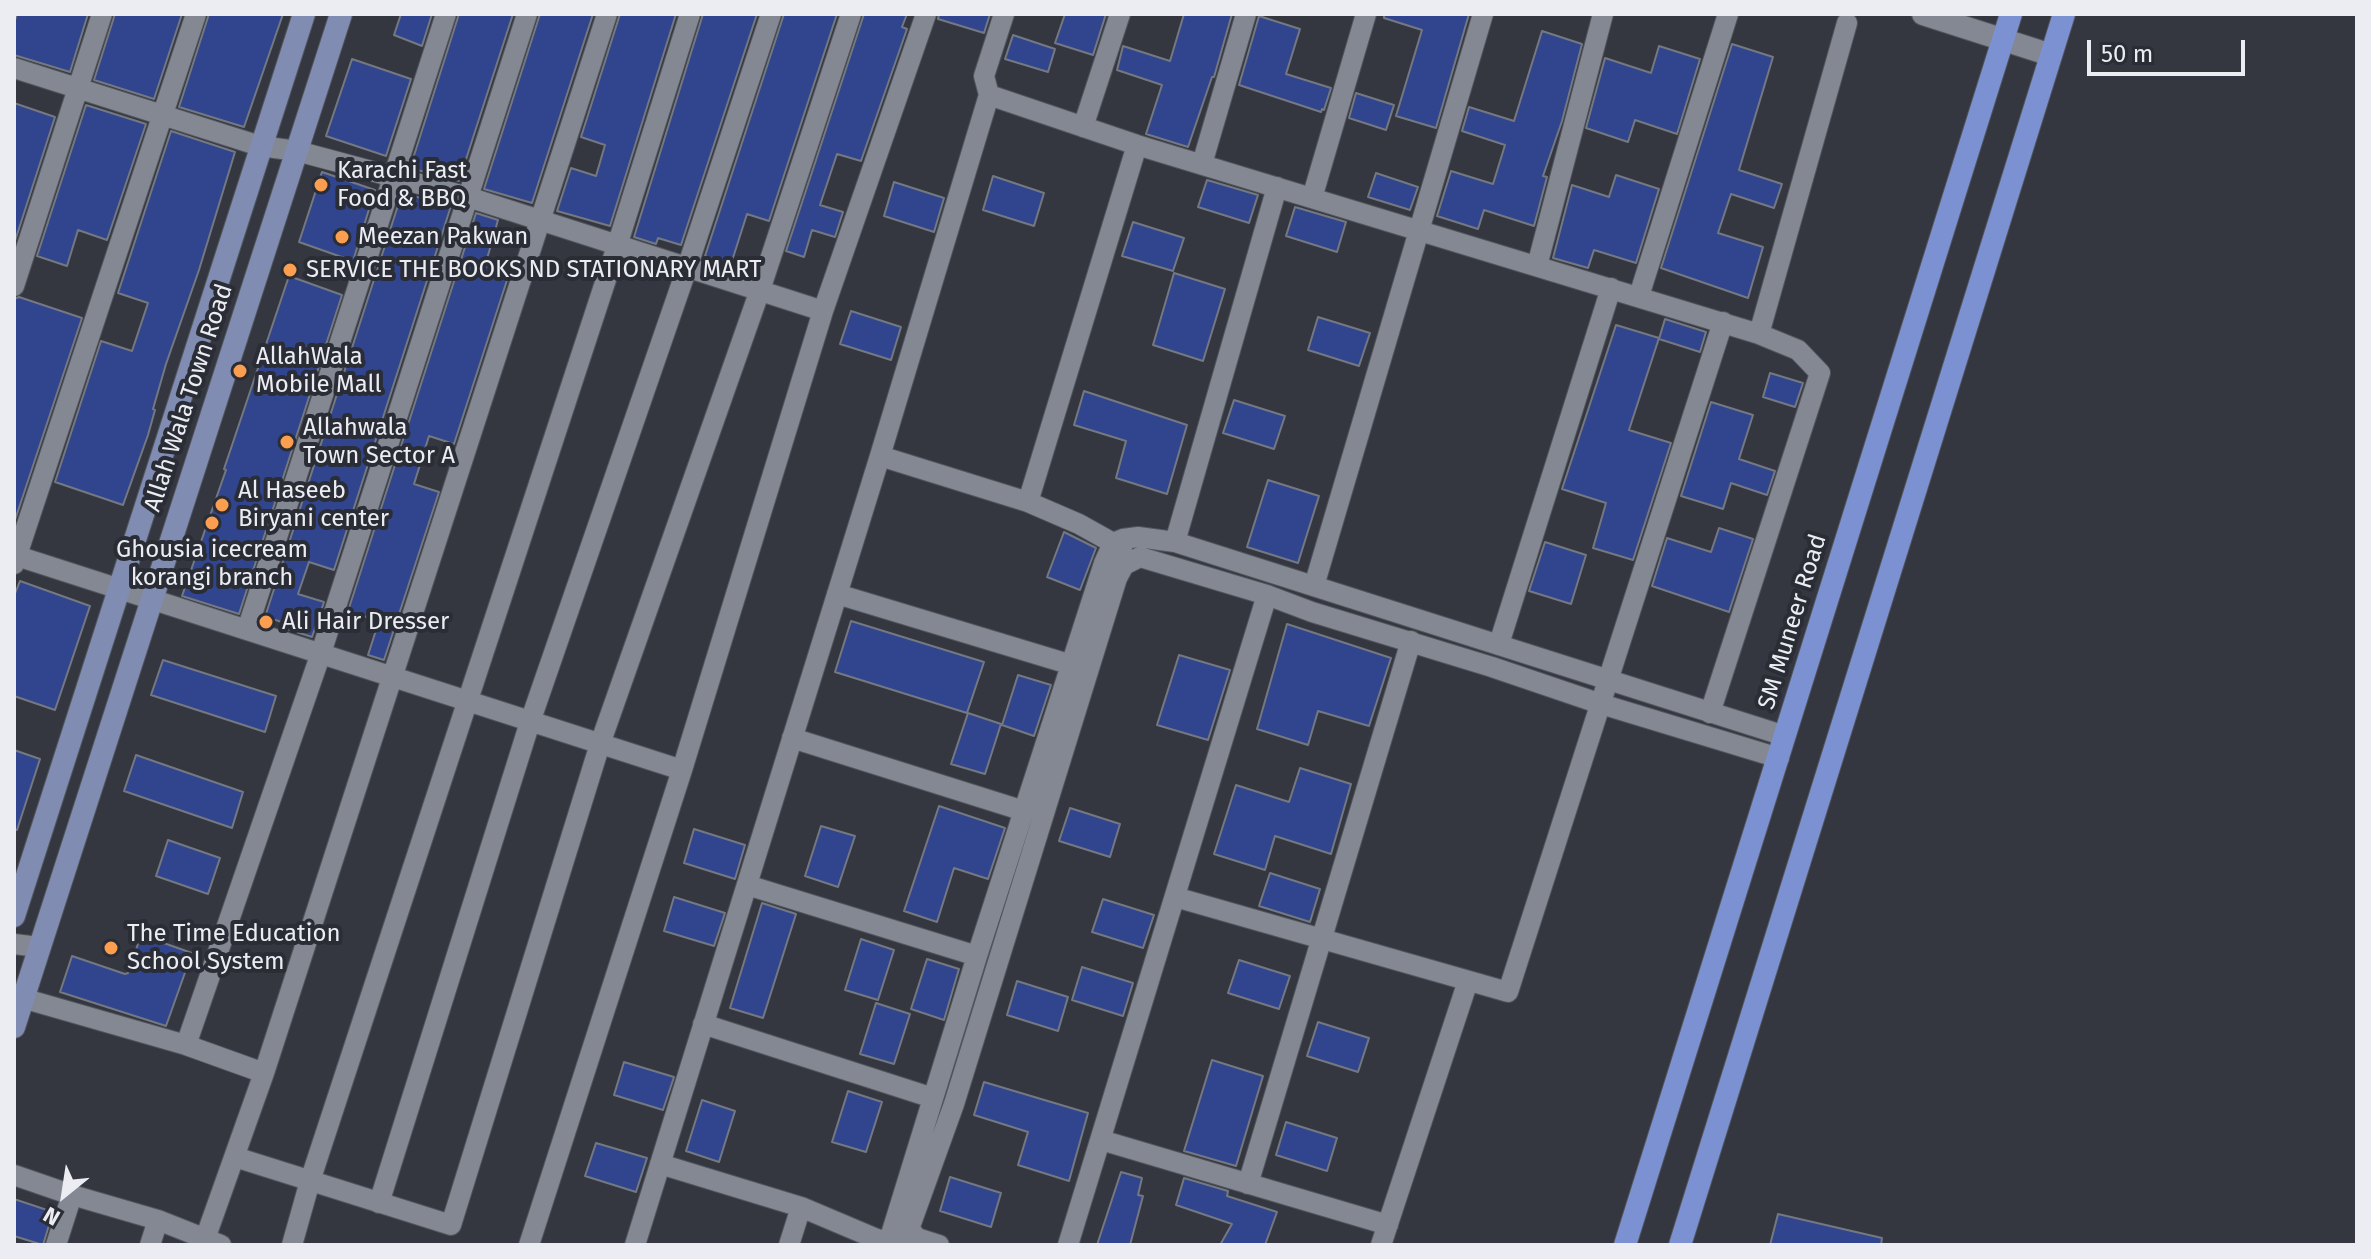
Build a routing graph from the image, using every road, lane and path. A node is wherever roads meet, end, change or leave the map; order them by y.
1 (102, 14) edge
2 (196, 14) edge
3 (304, 14) edge
4 (341, 14) edge
5 (446, 14) edge
6 (527, 14) edge
7 (607, 14) edge
8 (690, 14) edge
9 (771, 14) edge
10 (851, 14) edge
11 (926, 14) edge
12 (1004, 14) edge
13 (1120, 14) edge
14 (1246, 14) edge
15 (1366, 14) edge
16 (1483, 14) edge
17 (1603, 14) edge
18 (1728, 14) edge
19 (1923, 14) edge
20 (2011, 14) edge
21 (2057, 16) edge
22 (1847, 23) dead end
23 (2002, 39) junction
24 (2051, 55) junction
25 (14, 68) edge
26 (78, 88) junction
27 (989, 95) junction
28 (164, 115) junction
29 (1083, 127) junction
30 (1137, 145) junction
31 (260, 146) junction
32 (297, 151) junction
33 (1202, 164) junction
34 (393, 175) junction
35 (1277, 187) junction
36 (468, 197) junction
37 (1312, 198) junction
38 (540, 219) junction
39 (1419, 230) junction
40 (617, 246) junction
41 (1537, 266) junction
42 (687, 268) junction
43 (14, 286) edge
44 (1611, 288) junction
45 (760, 290) junction
46 (1639, 296) junction
47 (823, 311) junction
48 (1723, 322) junction
49 (1759, 334) junction
50 (880, 456) junction
51 (1028, 502) junction
52 (1175, 542) junction
53 (1113, 543) junction
54 (1140, 557) junction
55 (15, 558) edge
56 (1314, 586) junction
57 (119, 589) junction
58 (837, 594) junction
59 (1267, 595) junction
60 (151, 600) junction
61 (247, 630) junction
62 (1411, 641) junction
63 (1499, 644) junction
64 (321, 653) junction
65 (1080, 667) junction
66 (392, 678) junction
67 (1610, 679) junction
68 (466, 702) junction
69 (1601, 704) junction
70 (1710, 713) junction
71 (530, 722) junction
72 (1785, 736) junction
73 (792, 738) junction
74 (600, 744) junction
75 (1779, 758) junction
76 (682, 770) junction
77 (1024, 811) junction
78 (747, 885) junction
79 (1175, 897) junction
80 (14, 916) edge
81 (1323, 939) junction
82 (14, 944) edge
83 (39, 947) junction
84 (977, 956) junction
85 (1468, 981) junction
86 (22, 998) junction
87 (703, 1024) junction
88 (14, 1027) edge
89 (186, 1045) junction
90 (264, 1073) junction
91 (933, 1098) junction
92 (1101, 1140) junction
93 (235, 1157) junction
94 (660, 1164) junction
95 (14, 1175) edge
96 (310, 1181) junction
97 (1248, 1184) junction
98 (72, 1195) junction
99 (379, 1203) junction
100 (801, 1207) junction
101 (158, 1220) junction
102 (1388, 1225) junction
103 (913, 1235) junction
104 (213, 1242) edge
105 (890, 1243) edge
106 (56, 1245) edge
107 (150, 1245) edge
108 (292, 1245) edge
109 (529, 1245) edge
110 (635, 1245) edge
111 (789, 1245) edge
112 (939, 1245) edge
113 (1068, 1245) edge
114 (1381, 1245) edge
115 (1625, 1245) edge
116 (1680, 1245) edge

1 - 26 street
2 - 28 street
3 - 31 main road, Allah Wala Town Road
4 - 32 main road, Allah Wala Town Road
5 - 34 street
6 - 36 street
7 - 38 street
8 - 40 street
9 - 42 street
10 - 45 street
11 - 47 street
12 - 27 street
13 - 29 street
14 - 33 street
15 - 37 street
16 - 39 street
17 - 41 street
18 - 46 street
19 - 23 street
20 - 23 main road, SM Muneer Road
21 - 24 main road
22 - 49 street
23 - 24 street
23 - 72 main road, SM Muneer Road
24 - 116 main road
25 - 26 street
26 - 28 street
26 - 43 street
27 - 29 street
27 - 50 street
28 - 31 street
28 - 55 street
29 - 30 street
30 - 33 street
30 - 51 street
31 - 32 street
31 - 57 main road, Allah Wala Town Road
32 - 34 street
32 - 60 main road, Allah Wala Town Road
33 - 35 street
34 - 36 street
34 - 61 street
35 - 37 street
35 - 52 street
36 - 38 street
36 - 64 street
37 - 39 street
38 - 40 street
38 - 66 street
39 - 41 street
39 - 56 street
40 - 42 street
40 - 68 street
41 - 44 street
42 - 45 street
42 - 71 street
44 - 46 street
44 - 63 street
45 - 47 street
45 - 74 street
46 - 48 street
47 - 76 street
48 - 49 street
48 - 67 street
49 - 70 street
50 - 51 street
50 - 58 street
51 - 53 street
52 - 53 street
52 - 56 street
53 - 54 street
53 - 65 street
54 - 59 street
54 - 65 street
55 - 57 street
56 - 63 street
57 - 60 street
57 - 80 main road, Allah Wala Town Road
58 - 65 street
58 - 73 street
59 - 62 street
59 - 79 street
60 - 61 street
60 - 83 main road, Allah Wala Town Road
61 - 64 street
62 - 69 street
62 - 81 street
63 - 67 street
64 - 66 street
64 - 89 street
65 - 77 street
65 - 103 street
66 - 68 street
66 - 90 street
67 - 69 street
67 - 70 street
68 - 71 street
68 - 96 street
69 - 75 street
69 - 85 street
70 - 72 street
71 - 74 street
71 - 99 street
72 - 75 main road, SM Muneer Road
73 - 77 street
73 - 78 street
74 - 76 street
74 - 99 street
75 - 115 main road, SM Muneer Road
76 - 109 street
77 - 84 street
78 - 84 street
78 - 87 street
79 - 81 street
79 - 92 street
81 - 85 street
81 - 97 street
82 - 83 street
83 - 86 main road, Allah Wala Town Road
84 - 91 street
85 - 102 street
86 - 88 main road, Allah Wala Town Road
86 - 89 street
87 - 91 street
87 - 94 street
89 - 90 street
90 - 93 street
91 - 105 street
92 - 97 street
92 - 113 street
93 - 96 street
93 - 104 street
94 - 100 street
94 - 110 street
95 - 98 street
96 - 99 street
96 - 108 street
97 - 102 street
98 - 101 street
98 - 106 street
100 - 105 street
100 - 111 street
101 - 104 street
101 - 107 street
102 - 114 street
103 - 105 street
103 - 112 street

